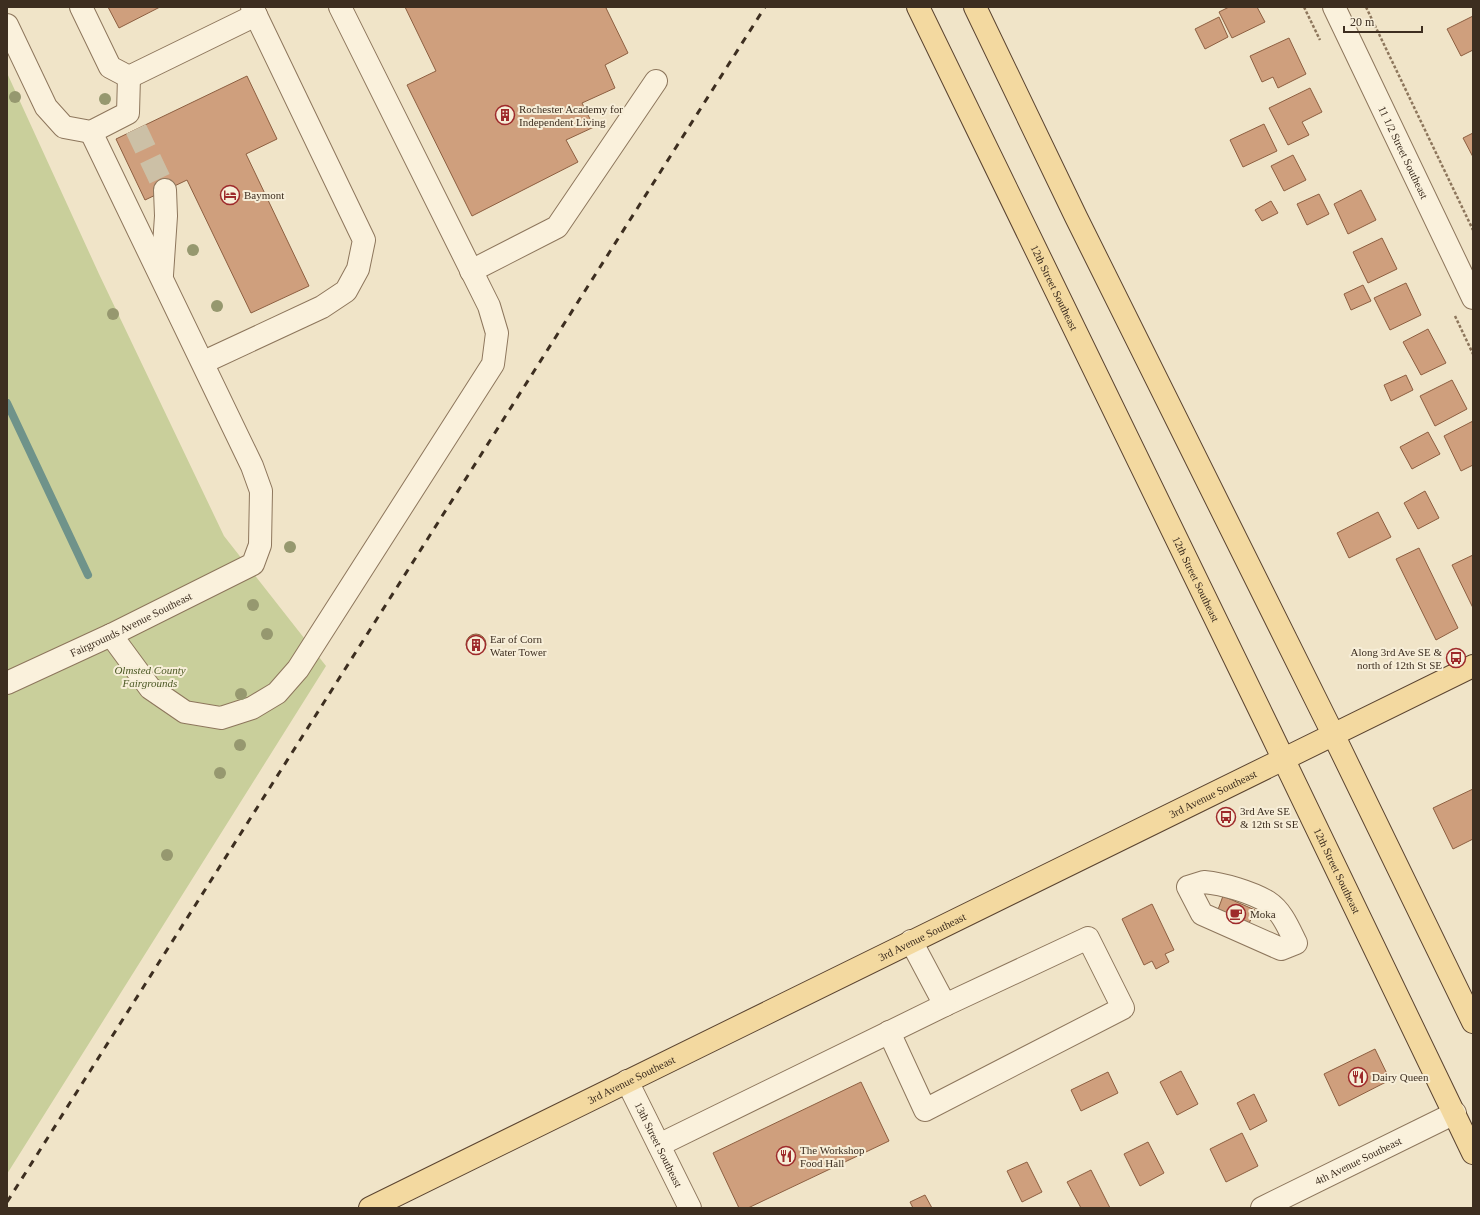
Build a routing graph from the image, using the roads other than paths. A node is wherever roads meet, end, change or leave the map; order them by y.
1 (81, 7) edge
2 (340, 7) edge
3 (918, 7) edge
4 (975, 7) edge
5 (1334, 7) edge
6 (254, 11) edge
7 (7, 25) edge
8 (129, 77) junction
9 (656, 81) dead end
10 (92, 132) junction
11 (165, 190) tunnel mouth
12 (471, 271) junction
13 (162, 277) junction
14 (1473, 298) edge
15 (204, 362) junction
16 (111, 635) junction
17 (1473, 666) edge
18 (7, 683) edge
19 (1333, 734) junction
20 (1283, 758) junction
21 (1188, 887) joint
22 (911, 941) junction
23 (945, 1005) junction
24 (1473, 1022) edge
25 (889, 1032) junction
26 (627, 1081) junction
27 (1454, 1113) junction
28 (659, 1144) junction
29 (1473, 1153) edge
30 (370, 1208) edge
31 (690, 1208) edge
32 (1262, 1208) edge

1 - 8 street
2 - 12 street
3 - 20 main road, 12th Street Southeast
4 - 19 main road
5 - 14 street, 11 1/2 Street Southeast
6 - 8 street
6 - 15 street
7 - 10 street
8 - 10 street
9 - 12 street
10 - 13 street
11 - 13 street
12 - 16 street
13 - 15 street
15 - 16 street, Fairgrounds Avenue Southeast
16 - 18 street, Fairgrounds Avenue Southeast
17 - 19 main road, 3rd Avenue Southeast
19 - 20 main road, 3rd Avenue Southeast
19 - 24 main road
20 - 22 main road, 3rd Avenue Southeast
20 - 27 main road, 12th Street Southeast
21 - 21 street
22 - 23 street
22 - 26 main road, 3rd Avenue Southeast
23 - 25 street
23 - 25 street
25 - 28 street
26 - 28 street, 13th Street Southeast
26 - 30 main road, 3rd Avenue Southeast
27 - 29 main road, 12th Street Southeast
27 - 32 street, 4th Avenue Southeast
28 - 31 street, 13th Street Southeast

